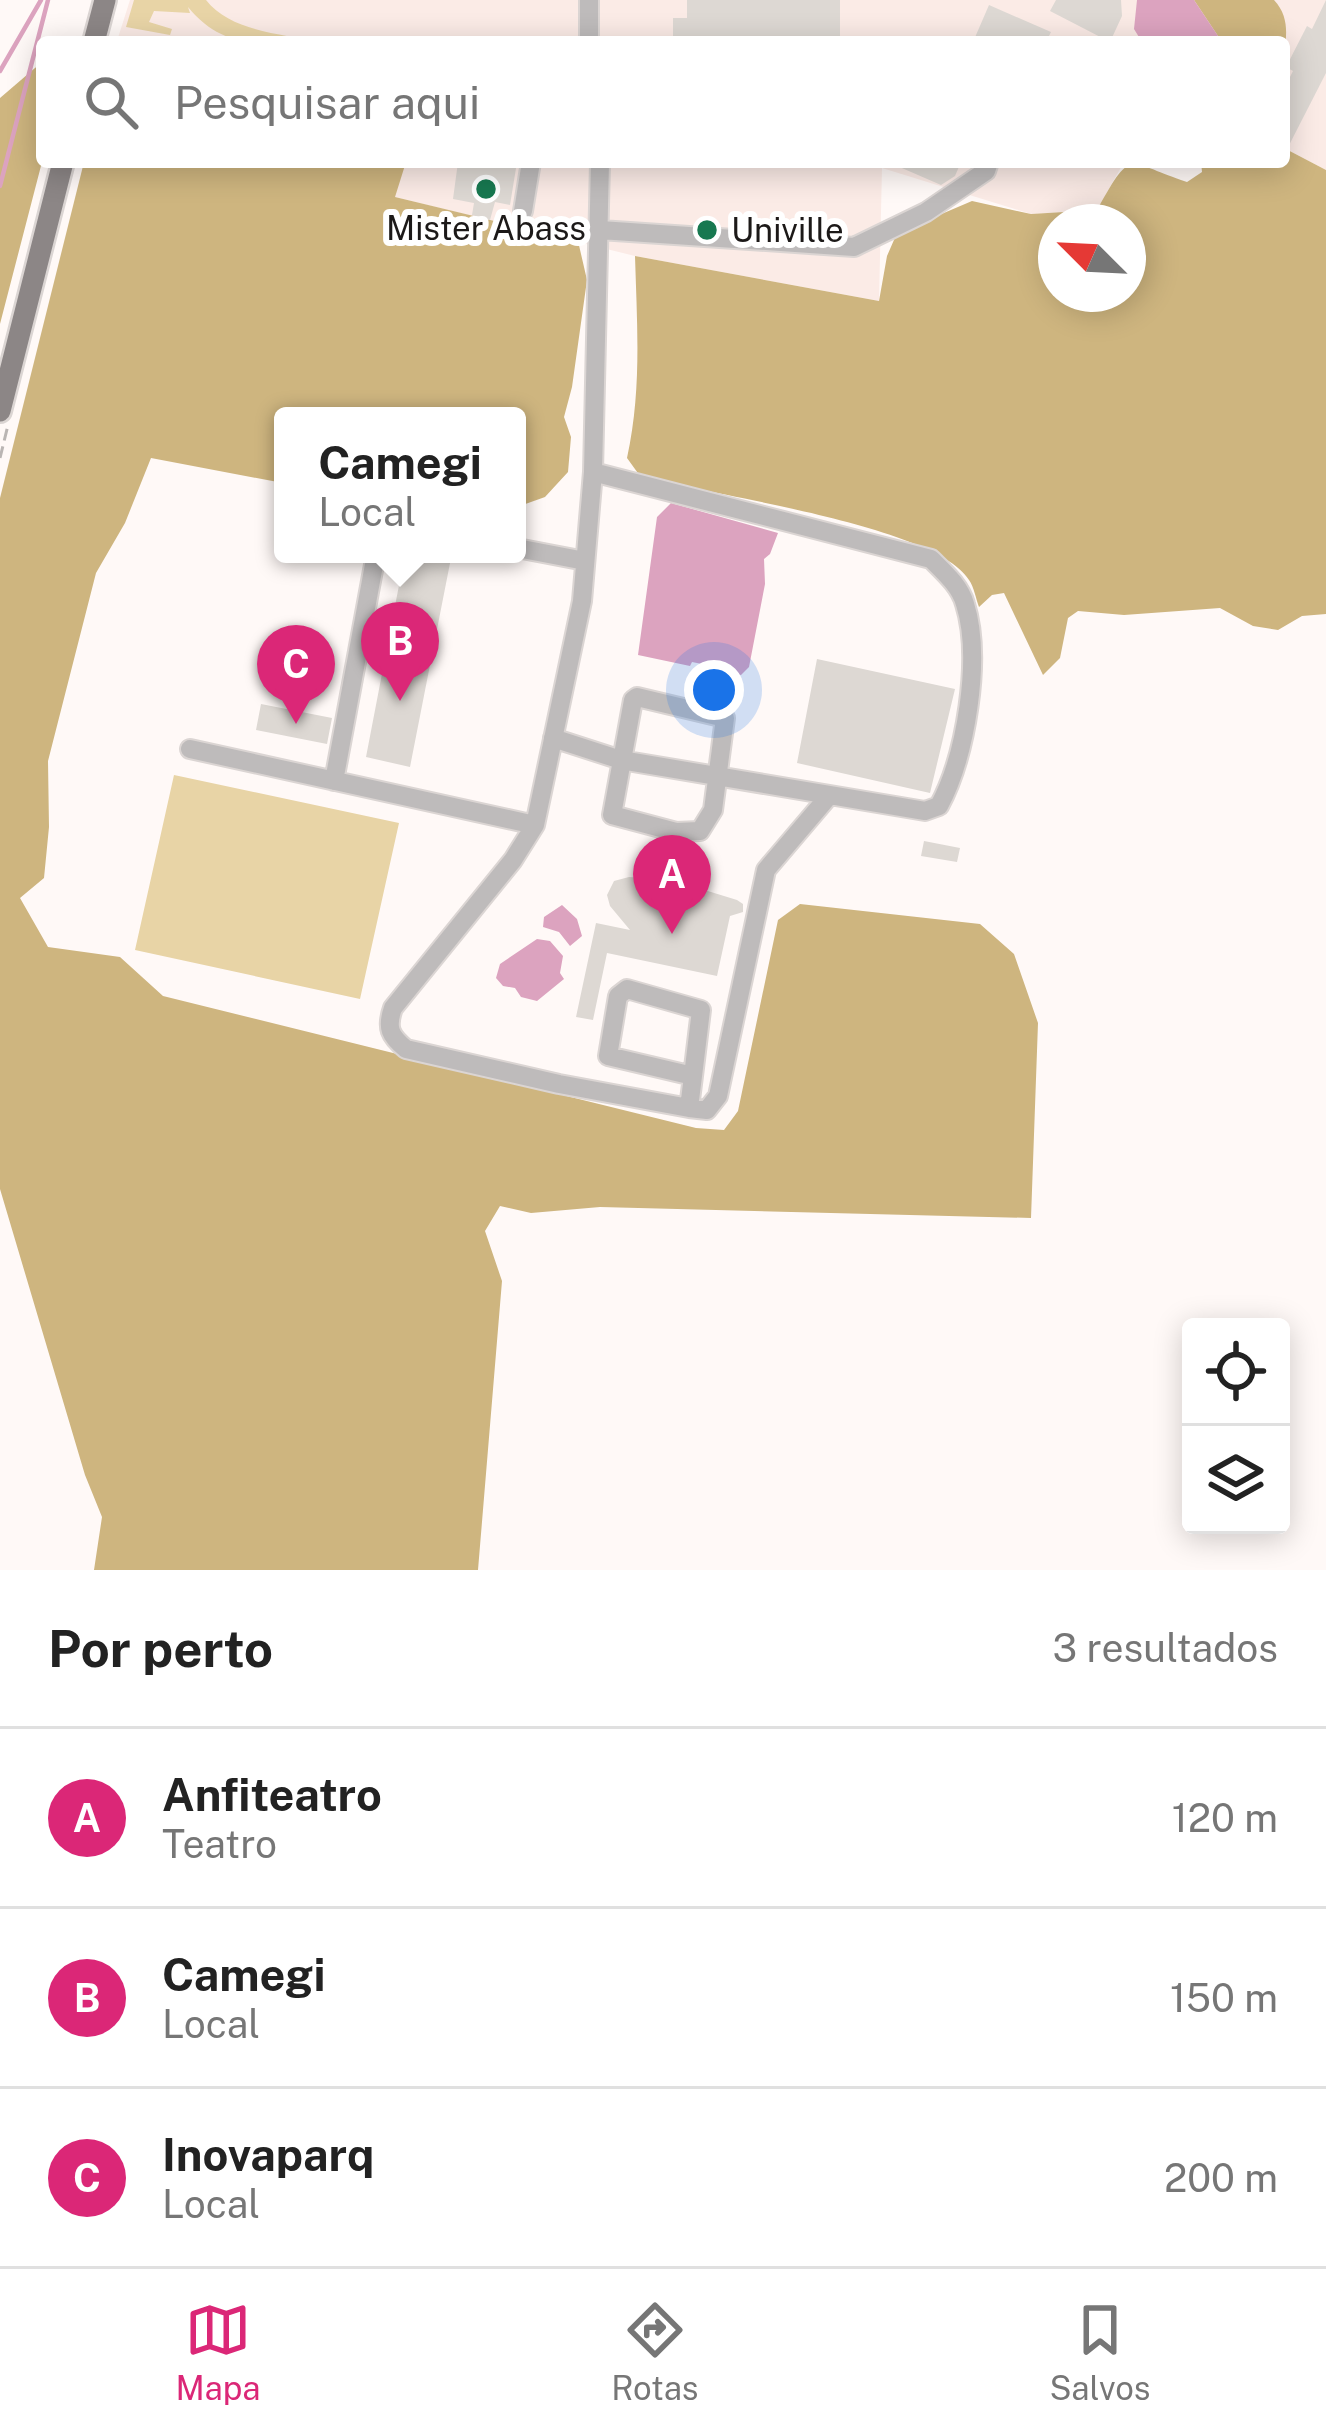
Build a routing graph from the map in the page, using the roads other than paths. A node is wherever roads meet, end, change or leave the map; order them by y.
1 (93, 0) edge
2 (105, 0) edge
3 (590, 0) edge
4 (84, 36) edge
5 (96, 36) edge
6 (589, 36) edge
7 (50, 168) edge
8 (62, 168) edge
9 (530, 168) edge
10 (600, 168) edge
11 (987, 168) edge
12 (523, 211) dead end
13 (600, 230) junction
14 (0, 366) edge
15 (0, 411) edge
16 (592, 472) junction
17 (526, 550) edge
18 (585, 561) junction
19 (374, 563) edge
20 (553, 737) junction
21 (190, 749) dead end
22 (621, 760) junction
23 (719, 779) junction
24 (334, 781) junction
25 (828, 797) junction
26 (535, 825) junction
27 (694, 1076) junction
28 (689, 1108) junction

1 - 4 main road
2 - 5 main road
3 - 6 lane
7 - 14 main road
8 - 15 main road
9 - 12 lane
10 - 13 lane
11 - 13 lane
13 - 16 lane
16 - 18 lane
16 - 25 lane
17 - 18 lane
18 - 20 lane
19 - 24 lane
20 - 22 lane
20 - 26 lane
21 - 24 lane
22 - 23 lane
22 - 23 lane
22 - 23 lane
23 - 25 lane
24 - 26 lane
25 - 28 lane
26 - 28 lane
27 - 27 lane
27 - 28 lane

